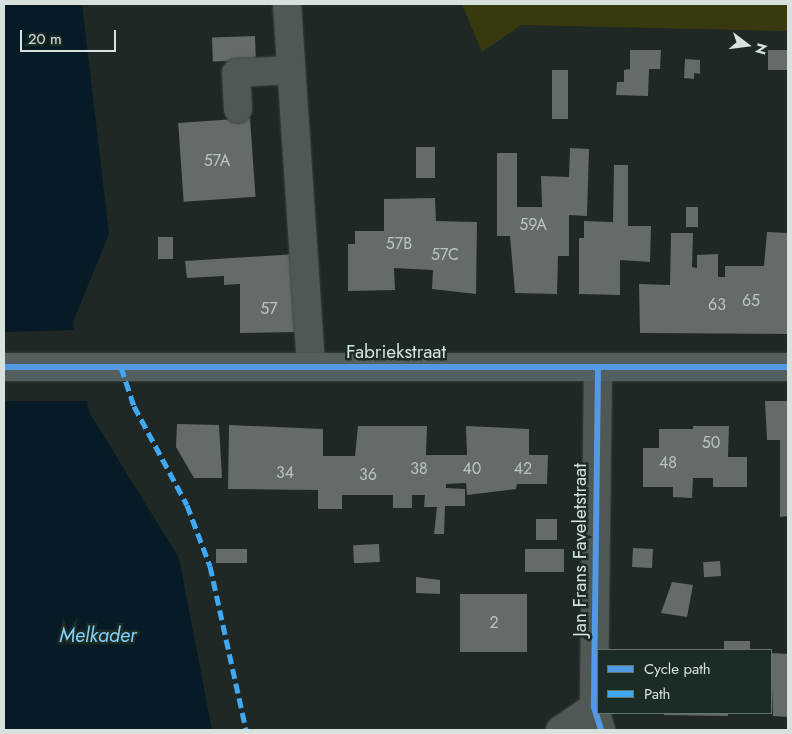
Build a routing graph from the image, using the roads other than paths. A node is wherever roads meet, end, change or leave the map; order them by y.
1 (287, 4) edge
2 (291, 70) junction
3 (238, 109) dead end
4 (311, 366) junction
5 (4, 367) edge
6 (788, 368) edge
7 (598, 369) junction
8 (598, 649) edge
9 (598, 719) edge
10 (560, 730) edge

1 - 2 street
2 - 3 street
2 - 4 street
4 - 5 main road, Fabriekstraat
4 - 7 main road, Fabriekstraat
6 - 7 main road, Fabriekstraat
7 - 8 street, Jan Frans Faveletstraat
9 - 10 street

